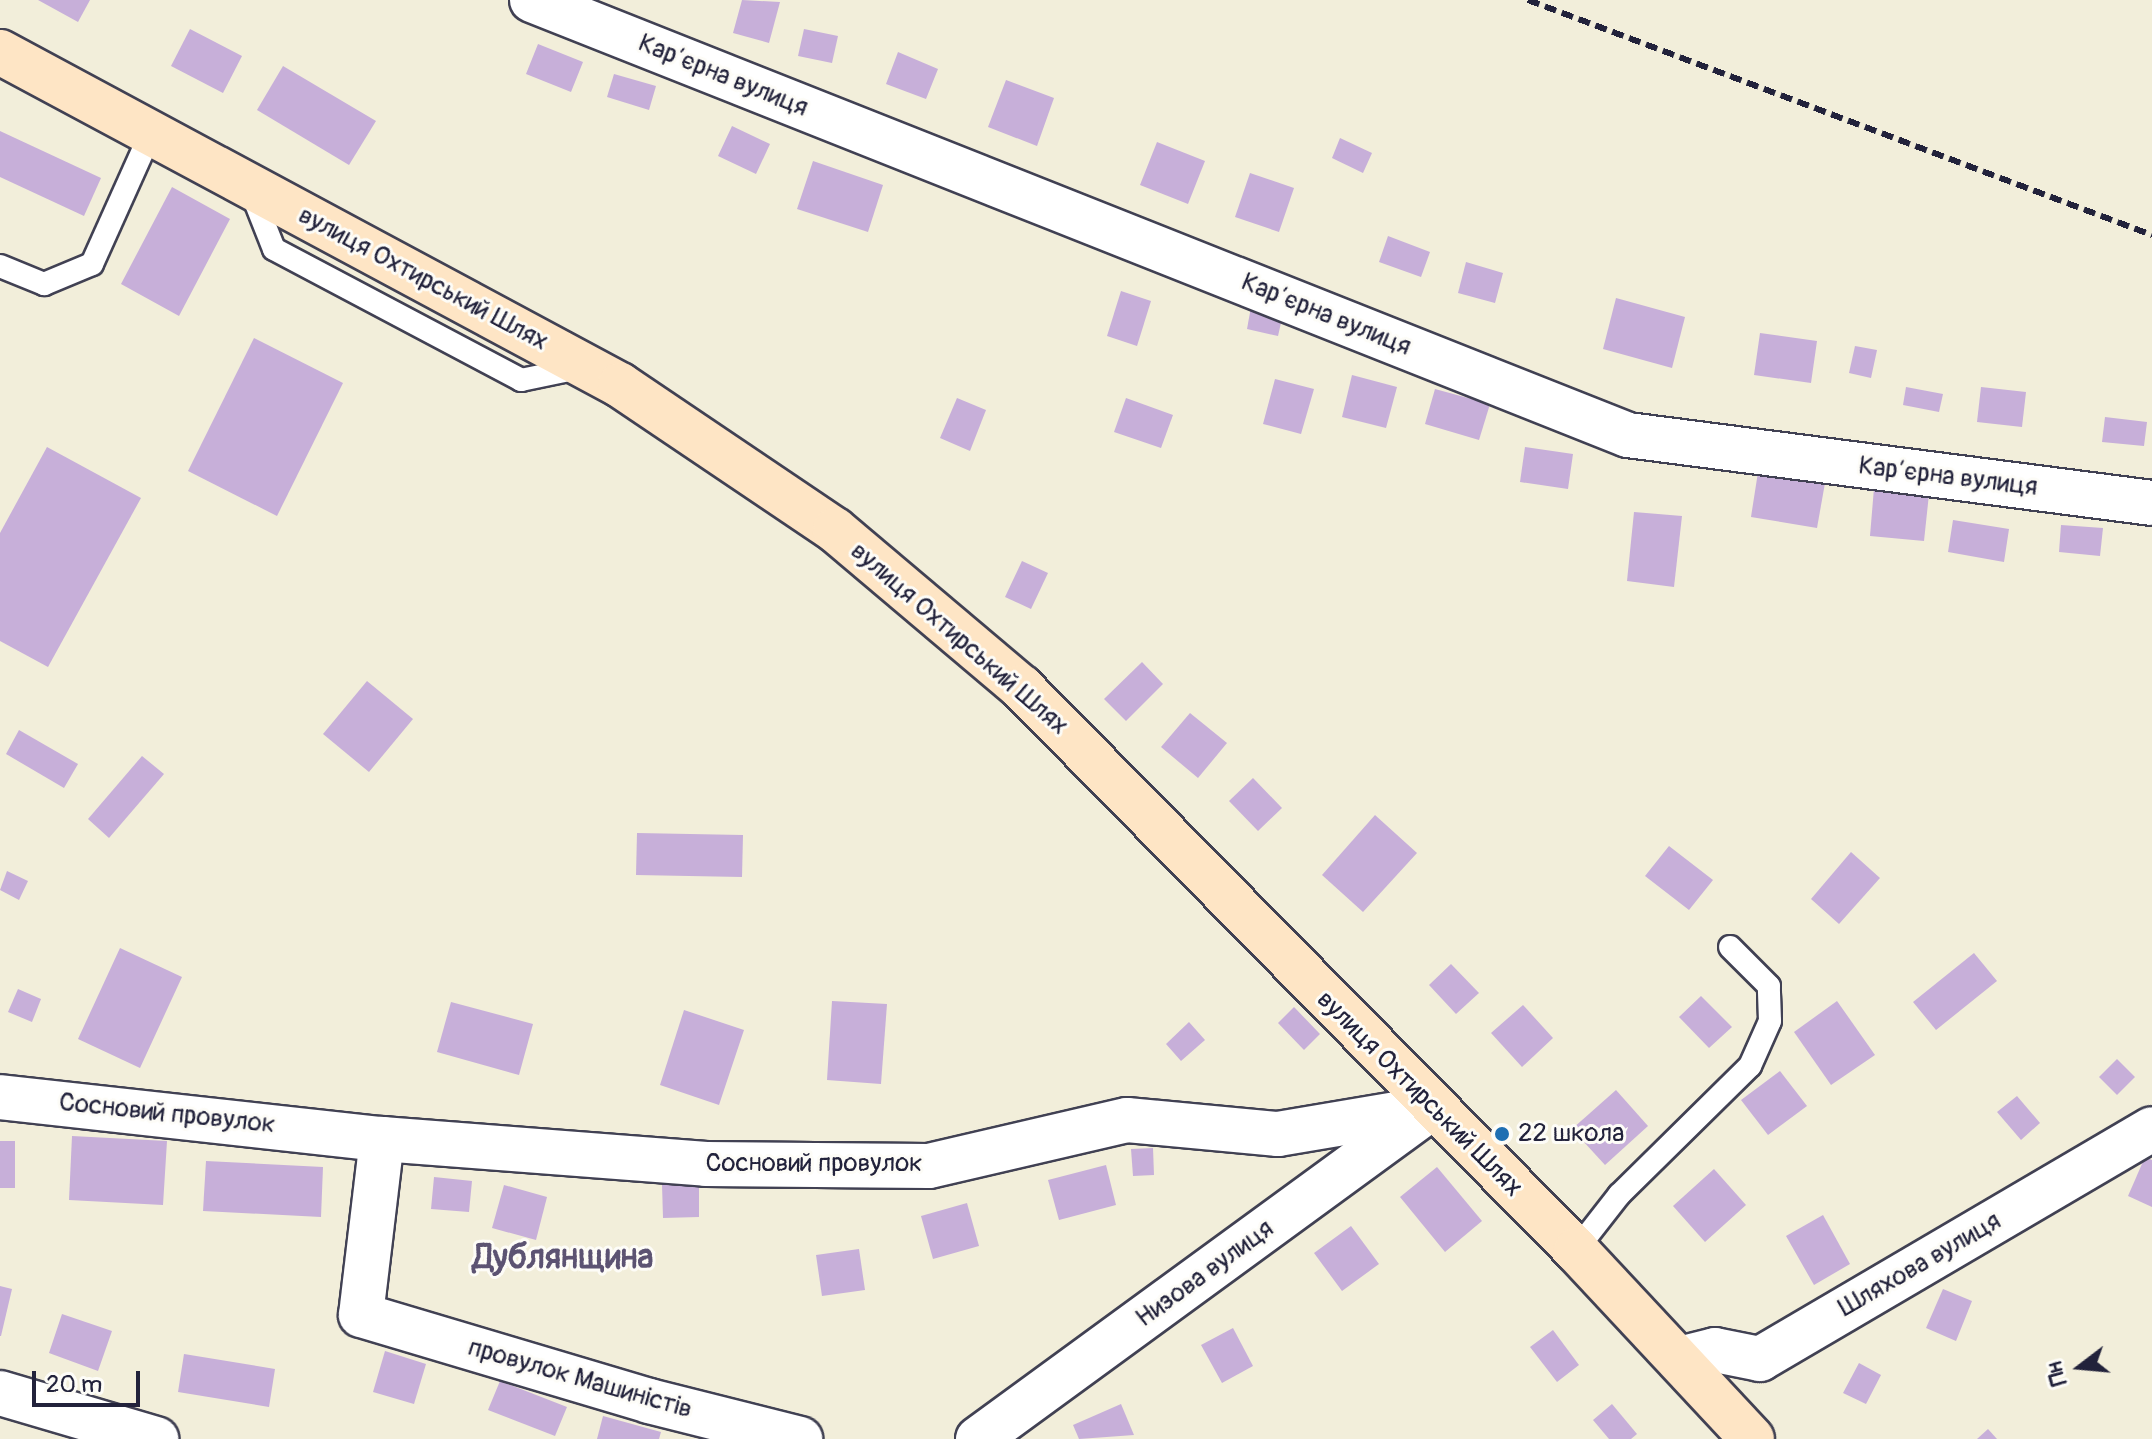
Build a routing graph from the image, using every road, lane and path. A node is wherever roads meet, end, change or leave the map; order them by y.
1 (532, 0) edge
2 (0, 52) edge
3 (151, 133) junction
4 (0, 266) edge
5 (2152, 503) edge
6 (1730, 947) dead end
7 (0, 1097) edge
8 (1431, 1108) junction
9 (2152, 1129) edge
10 (382, 1139) junction
11 (1576, 1250) junction
12 (1679, 1359) junction
13 (0, 1393) edge
14 (156, 1439) edge
15 (800, 1439) edge
16 (978, 1439) edge
17 (1752, 1439) edge

1 - 5 street, Карʼєрна вулиця
2 - 3 main road, вулиця Охтирський Шлях
3 - 4 lane
3 - 8 main road, вулиця Охтирський Шлях
6 - 11 lane
7 - 10 street, Сосновий провулок
8 - 10 street, Сосновий провулок
8 - 11 main road, вулиця Охтирський Шлях
8 - 16 street, Низова вулиця
9 - 12 street, Шляхова вулиця
10 - 15 street, провулок Машиністів
11 - 12 main road, вулиця Охтирський Шлях
12 - 17 main road, вулиця Охтирський Шлях
13 - 14 street

